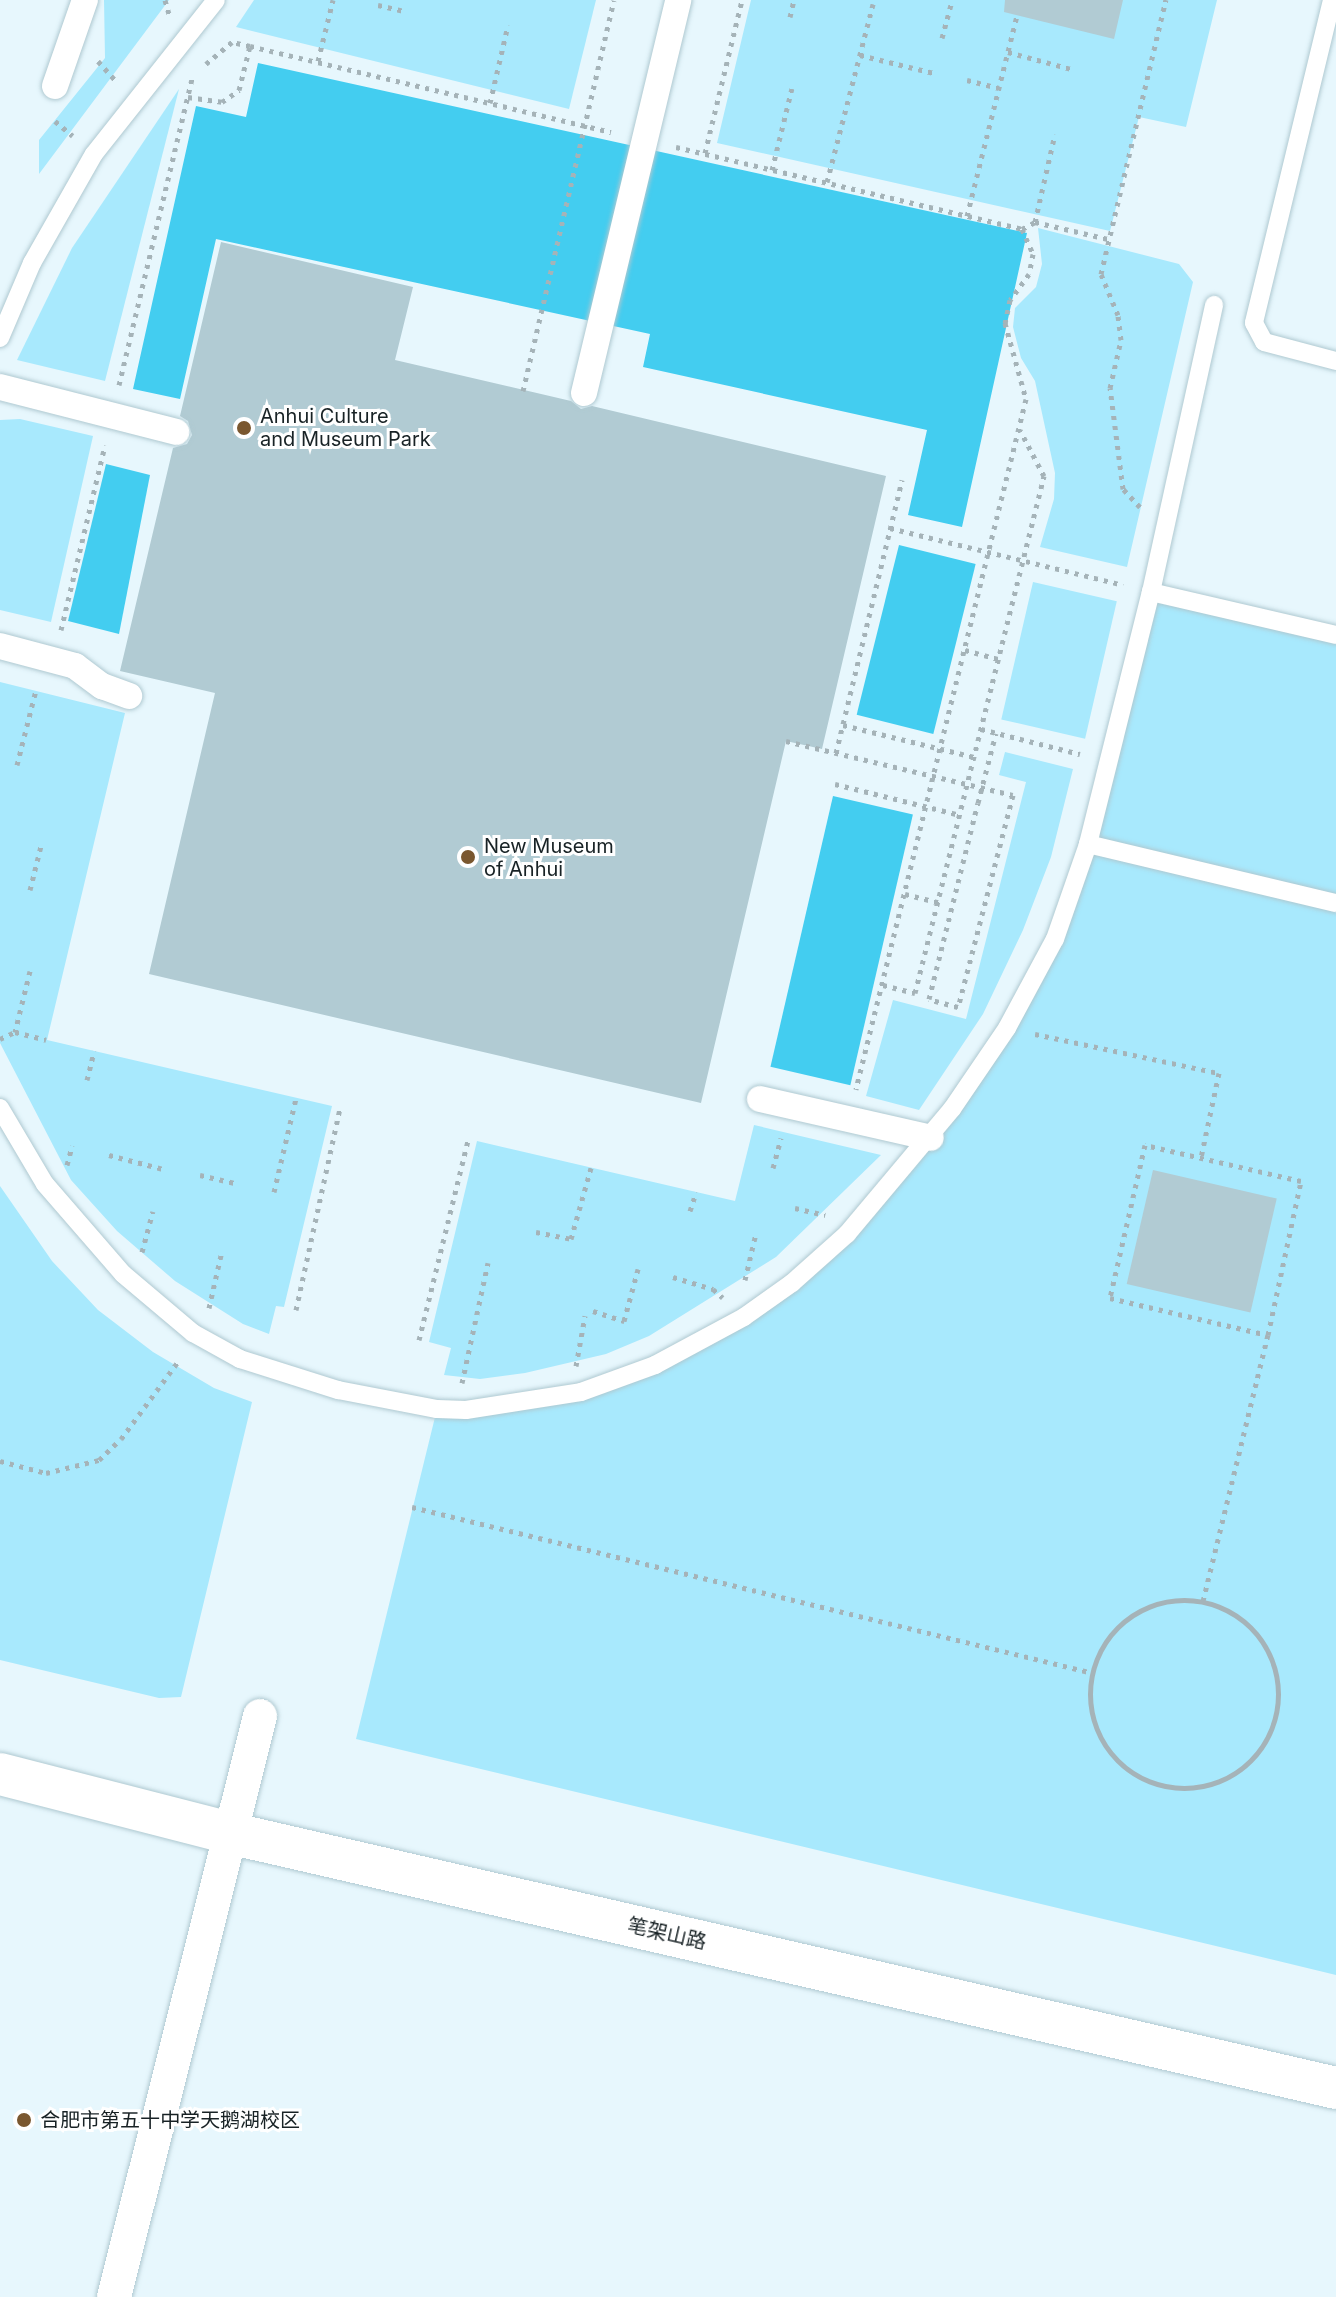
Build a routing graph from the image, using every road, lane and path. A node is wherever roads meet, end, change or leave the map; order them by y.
1 (85, 0) edge
2 (216, 0) edge
3 (333, 0) edge
4 (614, 0) edge
5 (678, 0) edge
6 (742, 0) edge
7 (794, 0) edge
8 (952, 0) edge
9 (1166, 0) edge
10 (1332, 0) edge
11 (873, 4) dead end
12 (378, 5) dead end
13 (405, 11) dead end
14 (1017, 15) dead end
15 (790, 17) dead end
16 (508, 25) dead end
17 (74, 33) junction
18 (942, 38) dead end
19 (178, 46) junction
20 (250, 46) junction
21 (1008, 52) junction
22 (860, 55) junction
23 (318, 62) junction
24 (1071, 69) dead end
25 (934, 73) dead end
26 (193, 75) junction
27 (967, 80) dead end
28 (55, 86) dead end
29 (792, 88) dead end
30 (999, 88) junction
31 (188, 97) junction
32 (134, 101) junction
33 (490, 103) junction
34 (584, 129) junction
35 (615, 132) dead end
36 (1055, 134) dead end
37 (660, 143) dead end
38 (705, 153) junction
39 (772, 170) junction
40 (827, 182) junction
41 (967, 216) junction
42 (1035, 222) junction
43 (1022, 229) junction
44 (1108, 239) junction
45 (1214, 305) dead end
46 (0, 338) edge
47 (1336, 361) edge
48 (0, 387) edge
49 (523, 391) dead end
50 (584, 393) dead end
51 (112, 416) junction
52 (1019, 429) junction
53 (176, 432) dead end
54 (902, 480) dead end
55 (1167, 518) junction
56 (890, 528) junction
57 (989, 552) junction
58 (1023, 561) junction
59 (1151, 592) junction
60 (1336, 635) edge
61 (0, 646) edge
62 (965, 650) junction
63 (999, 659) junction
64 (54, 660) junction
65 (129, 696) dead end
66 (843, 725) junction
67 (981, 729) junction
68 (996, 733) junction
69 (786, 741) dead end
70 (941, 748) junction
71 (836, 753) junction
72 (974, 757) junction
73 (1108, 761) junction
74 (17, 765) dead end
75 (835, 784) dead end
76 (927, 806) junction
77 (960, 815) junction
78 (42, 842) dead end
79 (1088, 844) junction
80 (30, 890) dead end
81 (905, 894) junction
82 (938, 902) junction
83 (1336, 903) edge
84 (30, 971) dead end
85 (883, 985) junction
86 (1007, 1028) junction
87 (15, 1032) junction
88 (0, 1039) edge
89 (46, 1040) dead end
90 (94, 1051) dead end
91 (87, 1080) dead end
92 (296, 1098) dead end
93 (760, 1099) dead end
94 (0, 1108) edge
95 (340, 1108) dead end
96 (849, 1119) junction
97 (931, 1138) junction
98 (468, 1140) dead end
99 (109, 1155) dead end
100 (1201, 1158) junction
101 (591, 1168) dead end
102 (163, 1169) dead end
103 (200, 1175) dead end
104 (238, 1184) dead end
105 (274, 1192) dead end
106 (696, 1192) dead end
107 (153, 1211) dead end
108 (690, 1211) dead end
109 (536, 1232) dead end
110 (222, 1251) dead end
111 (488, 1263) dead end
112 (638, 1269) dead end
113 (123, 1274) junction
114 (673, 1277) dead end
115 (296, 1310) dead end
116 (593, 1311) dead end
117 (585, 1316) dead end
118 (744, 1317) junction
119 (193, 1333) junction
120 (1268, 1335) junction
121 (419, 1340) dead end
122 (581, 1392) junction
123 (466, 1410) junction
124 (0, 1461) edge
125 (412, 1507) dead end
126 (1203, 1601) junction
127 (1093, 1673) junction
128 (260, 1716) dead end
129 (0, 1774) edge
130 (229, 1833) junction
131 (1336, 2088) edge
132 (114, 2297) edge

1 - 17 street
2 - 19 lane
3 - 23 path
4 - 34 path
5 - 50 street, bridge
6 - 38 path
7 - 15 path
8 - 18 path
9 - 44 path
10 - 47 lane
11 - 22 path
12 - 13 path
14 - 21 path
16 - 33 path
17 - 28 street
17 - 32 path
19 - 26 path
19 - 32 lane
20 - 23 path
20 - 26 path
20 - 31 path
21 - 24 path
21 - 30 path
22 - 25 path
22 - 40 path
23 - 33 path
26 - 31 path
27 - 30 path
29 - 39 path
30 - 41 path
31 - 51 path
32 - 46 lane
33 - 34 path
34 - 35 path
34 - 49 path
36 - 42 path
37 - 38 path
38 - 39 path
39 - 40 path
40 - 41 path
41 - 43 path
42 - 43 path
42 - 44 path
43 - 52 path
44 - 55 path
45 - 55 lane
48 - 51 street
51 - 53 street
51 - 64 path
52 - 57 path
52 - 58 path
54 - 56 path
55 - 59 lane
56 - 57 path
56 - 66 path
57 - 58 path
57 - 62 path
58 - 59 path
58 - 63 path
59 - 60 lane
59 - 73 lane
61 - 64 street
62 - 63 path
62 - 70 path
63 - 67 path
64 - 65 street
64 - 74 path
66 - 70 path
66 - 71 path
67 - 68 path
67 - 72 path
68 - 71 path, bridge
68 - 73 path
69 - 71 path, bridge
70 - 72 path
70 - 76 path
72 - 77 path
73 - 79 lane
75 - 76 path
76 - 77 path
76 - 81 path
77 - 82 path
78 - 80 path
79 - 83 lane
79 - 86 lane
81 - 82 path
81 - 85 path
82 - 85 path
84 - 87 path
85 - 96 path
86 - 97 lane
86 - 100 path
87 - 88 path
87 - 89 path
90 - 91 path
92 - 105 path
93 - 96 street
94 - 113 lane
95 - 115 path
96 - 97 street
97 - 118 lane
98 - 121 path
99 - 102 path
100 - 120 path
100 - 120 path
101 - 109 path
103 - 104 path
106 - 108 path
107 - 113 path
110 - 119 path
111 - 123 path
112 - 116 path
113 - 119 lane
114 - 118 path
117 - 122 path
118 - 122 lane
119 - 123 lane
119 - 124 path
120 - 126 path
122 - 123 lane
125 - 127 path
126 - 127 path
126 - 127 path
128 - 130 street
129 - 130 street, 笔架山路
130 - 131 street, 笔架山路
130 - 132 street

